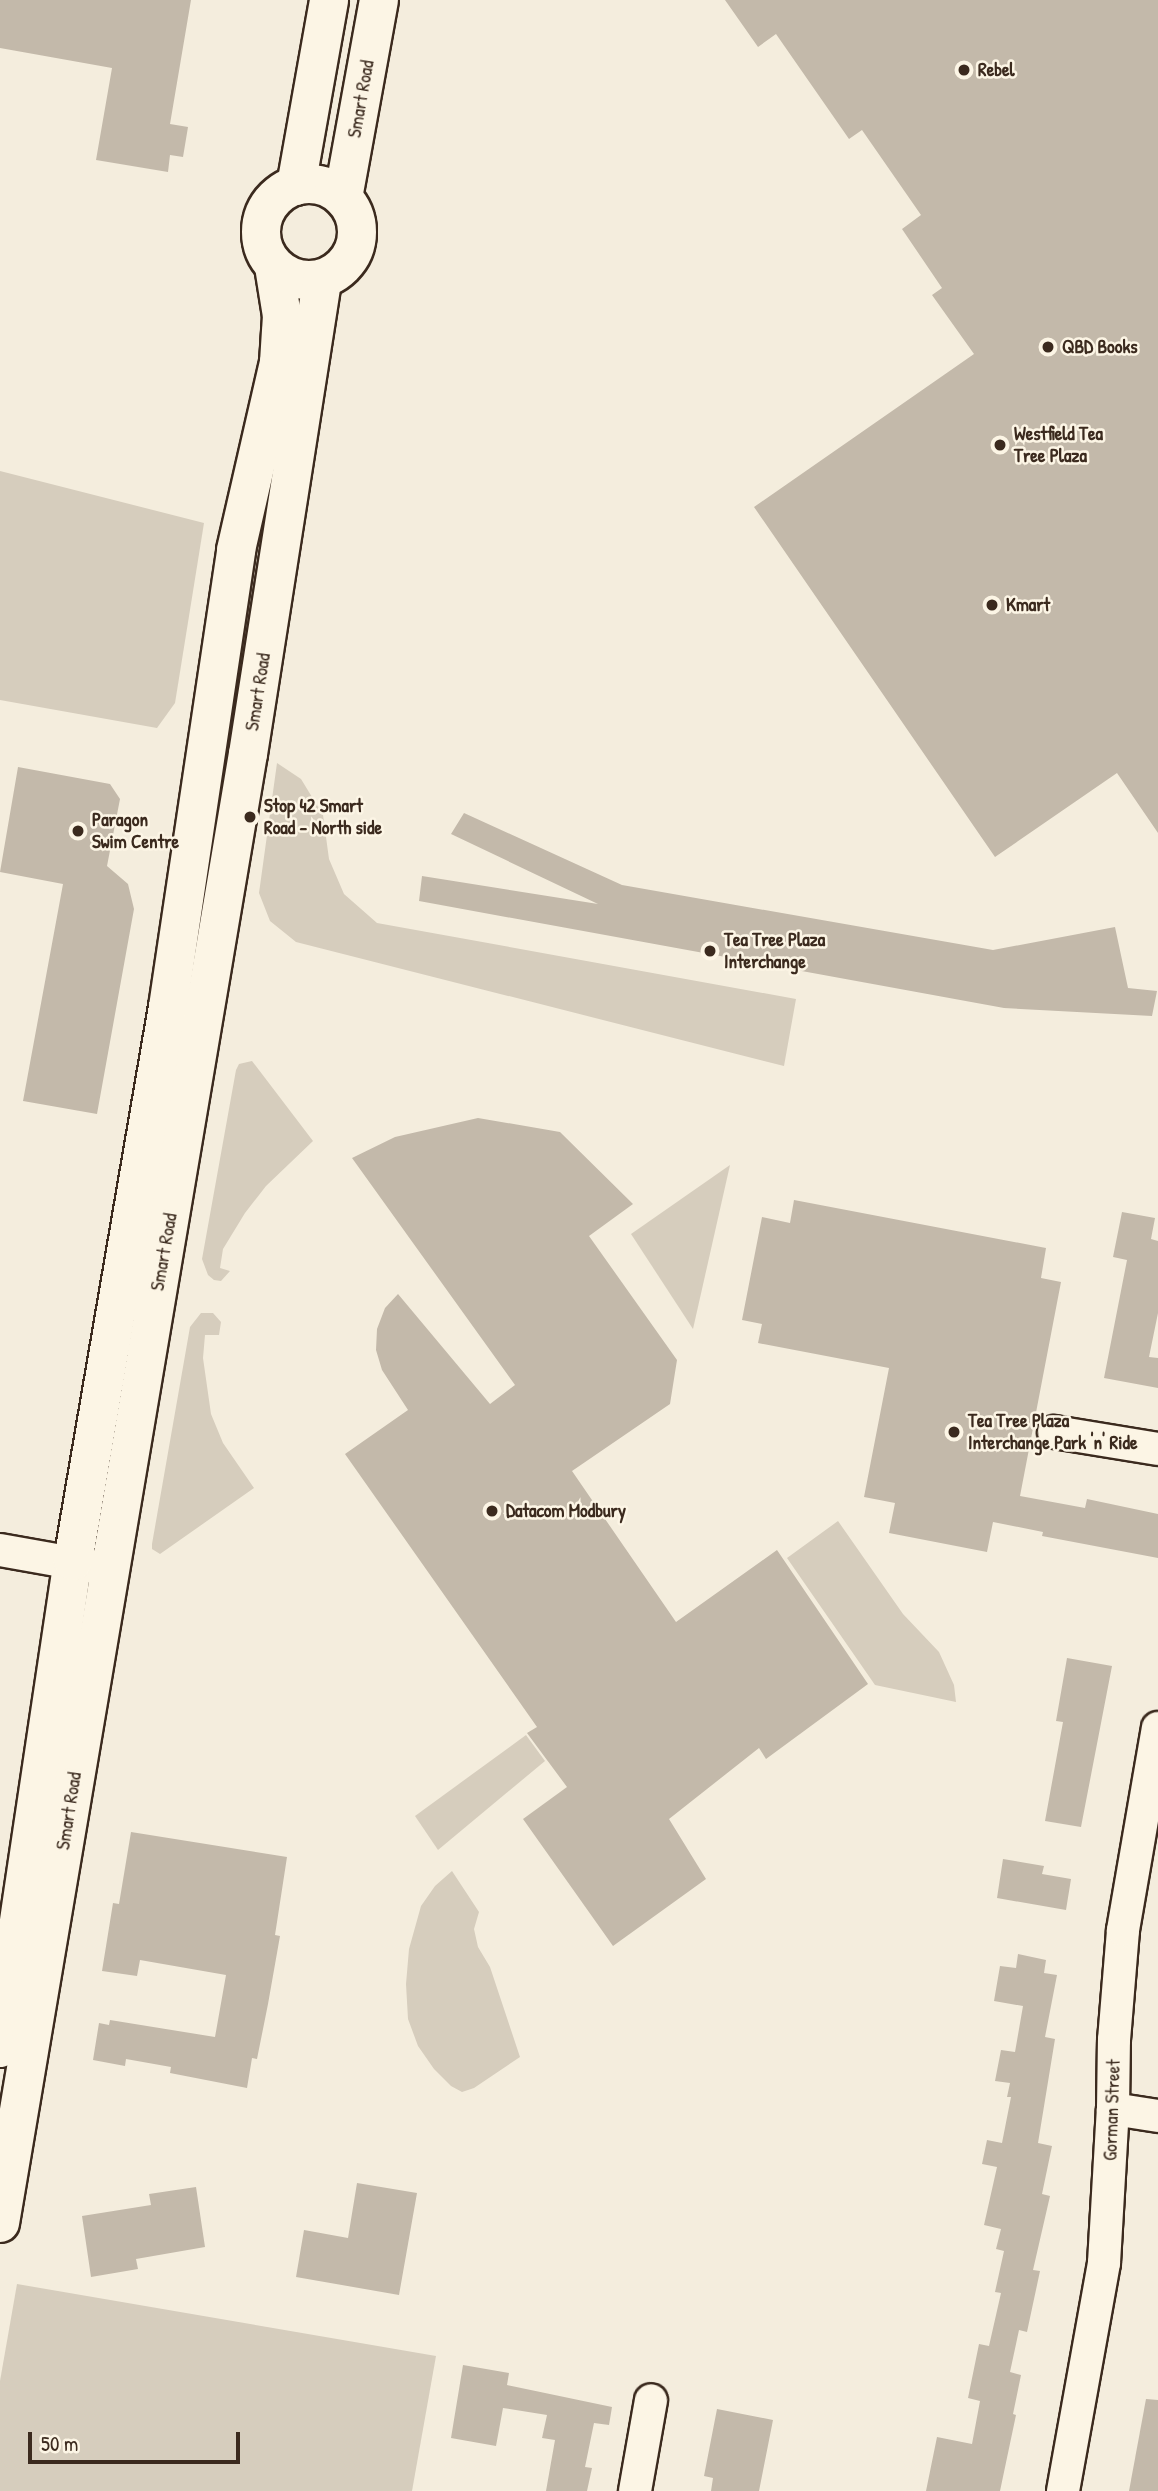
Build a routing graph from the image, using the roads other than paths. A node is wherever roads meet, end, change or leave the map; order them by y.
1 (329, 0) edge
2 (379, 0) edge
3 (296, 186) junction
4 (343, 198) junction
5 (274, 266) junction
6 (322, 279) junction
7 (1054, 1432) dead end
8 (1158, 1449) edge
9 (0, 1550) edge
10 (91, 1566) junction
11 (1158, 1728) edge
12 (0, 2048) edge
13 (1113, 2109) junction
14 (1158, 2116) edge
15 (0, 2223) edge
16 (651, 2400) dead end
17 (635, 2491) edge
18 (1063, 2491) edge

1 - 3 main road
2 - 4 main road, Smart Road
3 - 4 main road
3 - 5 main road
4 - 6 main road
5 - 6 main road
5 - 10 main road, Smart Road
6 - 10 main road, Smart Road
7 - 8 street
9 - 10 street
10 - 12 main road, Smart Road
10 - 15 main road, Smart Road
11 - 13 street, Gorman Street
13 - 14 street
13 - 18 street, Gorman Street
16 - 17 street

